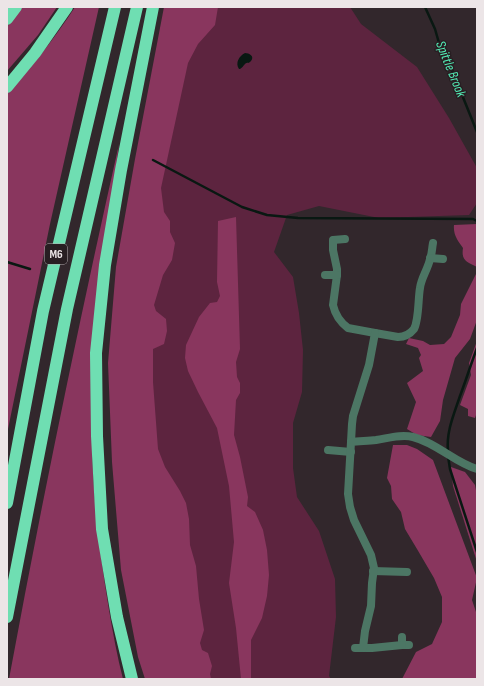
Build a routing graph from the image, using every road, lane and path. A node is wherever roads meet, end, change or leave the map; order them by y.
1 (16, 7) edge
2 (67, 7) edge
3 (115, 7) edge
4 (137, 7) edge
5 (153, 7) edge
6 (7, 19) edge
7 (7, 87) edge
8 (345, 239) dead end
9 (433, 243) dead end
10 (430, 258) junction
11 (443, 259) dead end
12 (325, 275) dead end
13 (337, 275) junction
14 (375, 334) junction
15 (351, 442) junction
16 (328, 450) dead end
17 (351, 452) junction
18 (477, 469) edge
19 (7, 503) edge
20 (373, 571) junction
21 (407, 572) dead end
22 (7, 617) edge
23 (404, 642) dead end
24 (132, 679) edge

1 - 6 highway
2 - 7 highway
3 - 19 highway, M6
4 - 22 highway, M6
5 - 24 highway
8 - 13 street
9 - 10 street
10 - 11 street
10 - 14 street
12 - 13 street
13 - 14 street
14 - 15 street
15 - 17 street
15 - 18 street
16 - 17 street
17 - 20 street
20 - 21 street
20 - 23 street

